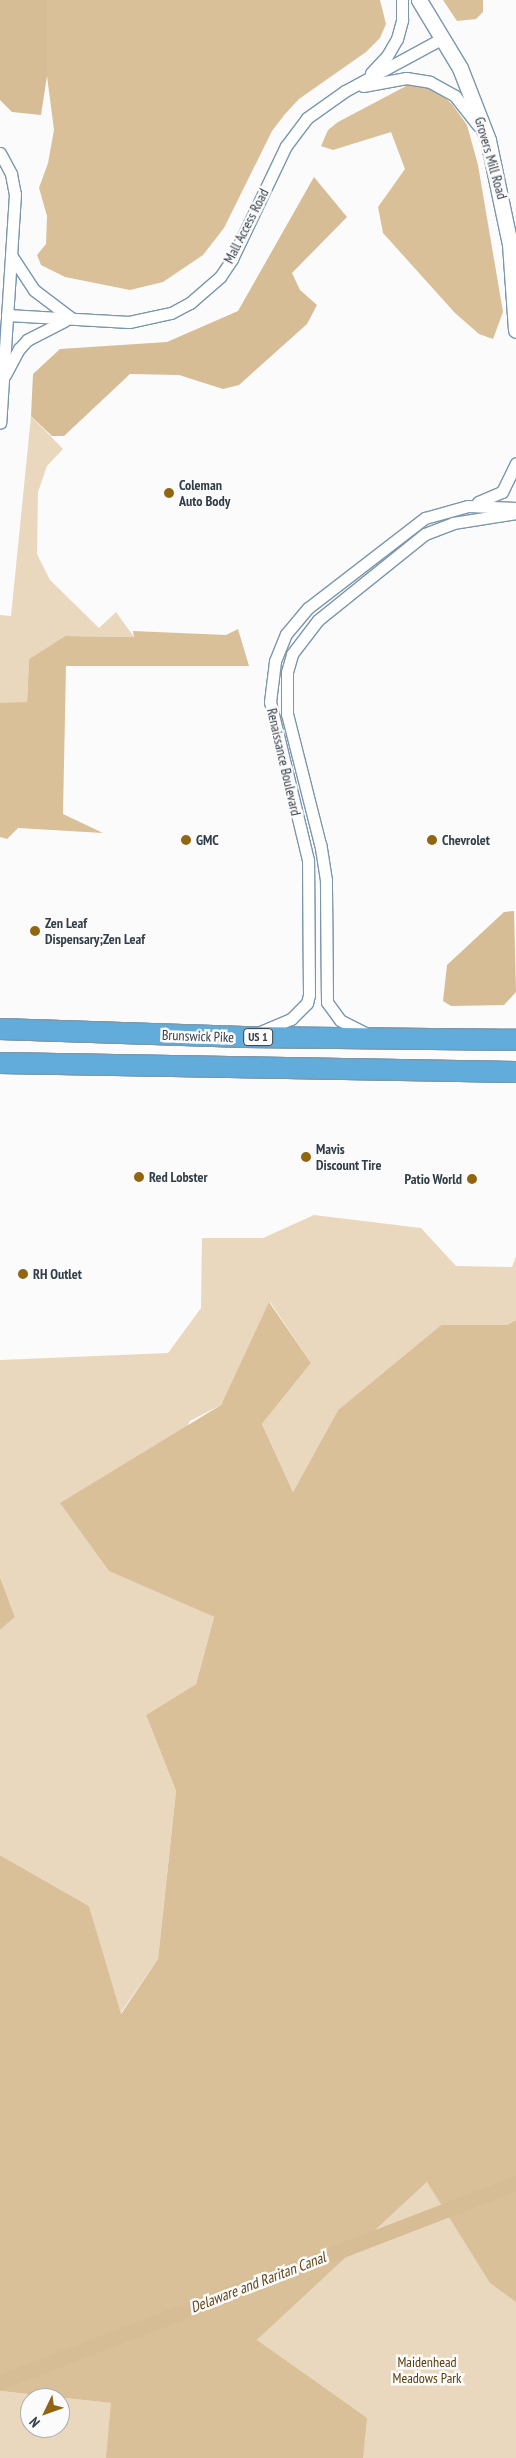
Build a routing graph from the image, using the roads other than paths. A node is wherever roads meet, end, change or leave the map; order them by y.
1 (402, 0) edge
2 (419, 0) edge
3 (444, 38) junction
4 (345, 91) junction
5 (488, 140) junction
6 (0, 153) edge
7 (11, 255) junction
8 (7, 315) junction
9 (72, 319) junction
10 (516, 330) edge
11 (3, 379) junction
12 (0, 423) edge
13 (516, 463) edge
14 (468, 506) junction
15 (516, 508) edge
16 (516, 513) edge
17 (0, 1029) edge
18 (244, 1037) junction
19 (378, 1038) junction
20 (516, 1040) edge
21 (0, 1063) edge
22 (516, 1072) edge

1 - 4 street
2 - 3 street, Grovers Mill Road
3 - 4 street, Mall Access Road
3 - 5 street, Grovers Mill Road
4 - 5 street
4 - 9 street, Mall Access Road
5 - 10 street, Grovers Mill Road
6 - 7 street
7 - 8 street
7 - 9 street
8 - 9 street, Mall Access Road
8 - 11 street
9 - 11 street
11 - 12 street
13 - 14 street
14 - 15 street, Renaissance Boulevard
14 - 18 street, Renaissance Boulevard
16 - 19 street, Renaissance Boulevard
17 - 18 highway, Brunswick Pike / US 1
18 - 19 highway, Brunswick Pike / US 1
19 - 20 highway, Brunswick Pike / US 1
21 - 22 highway

